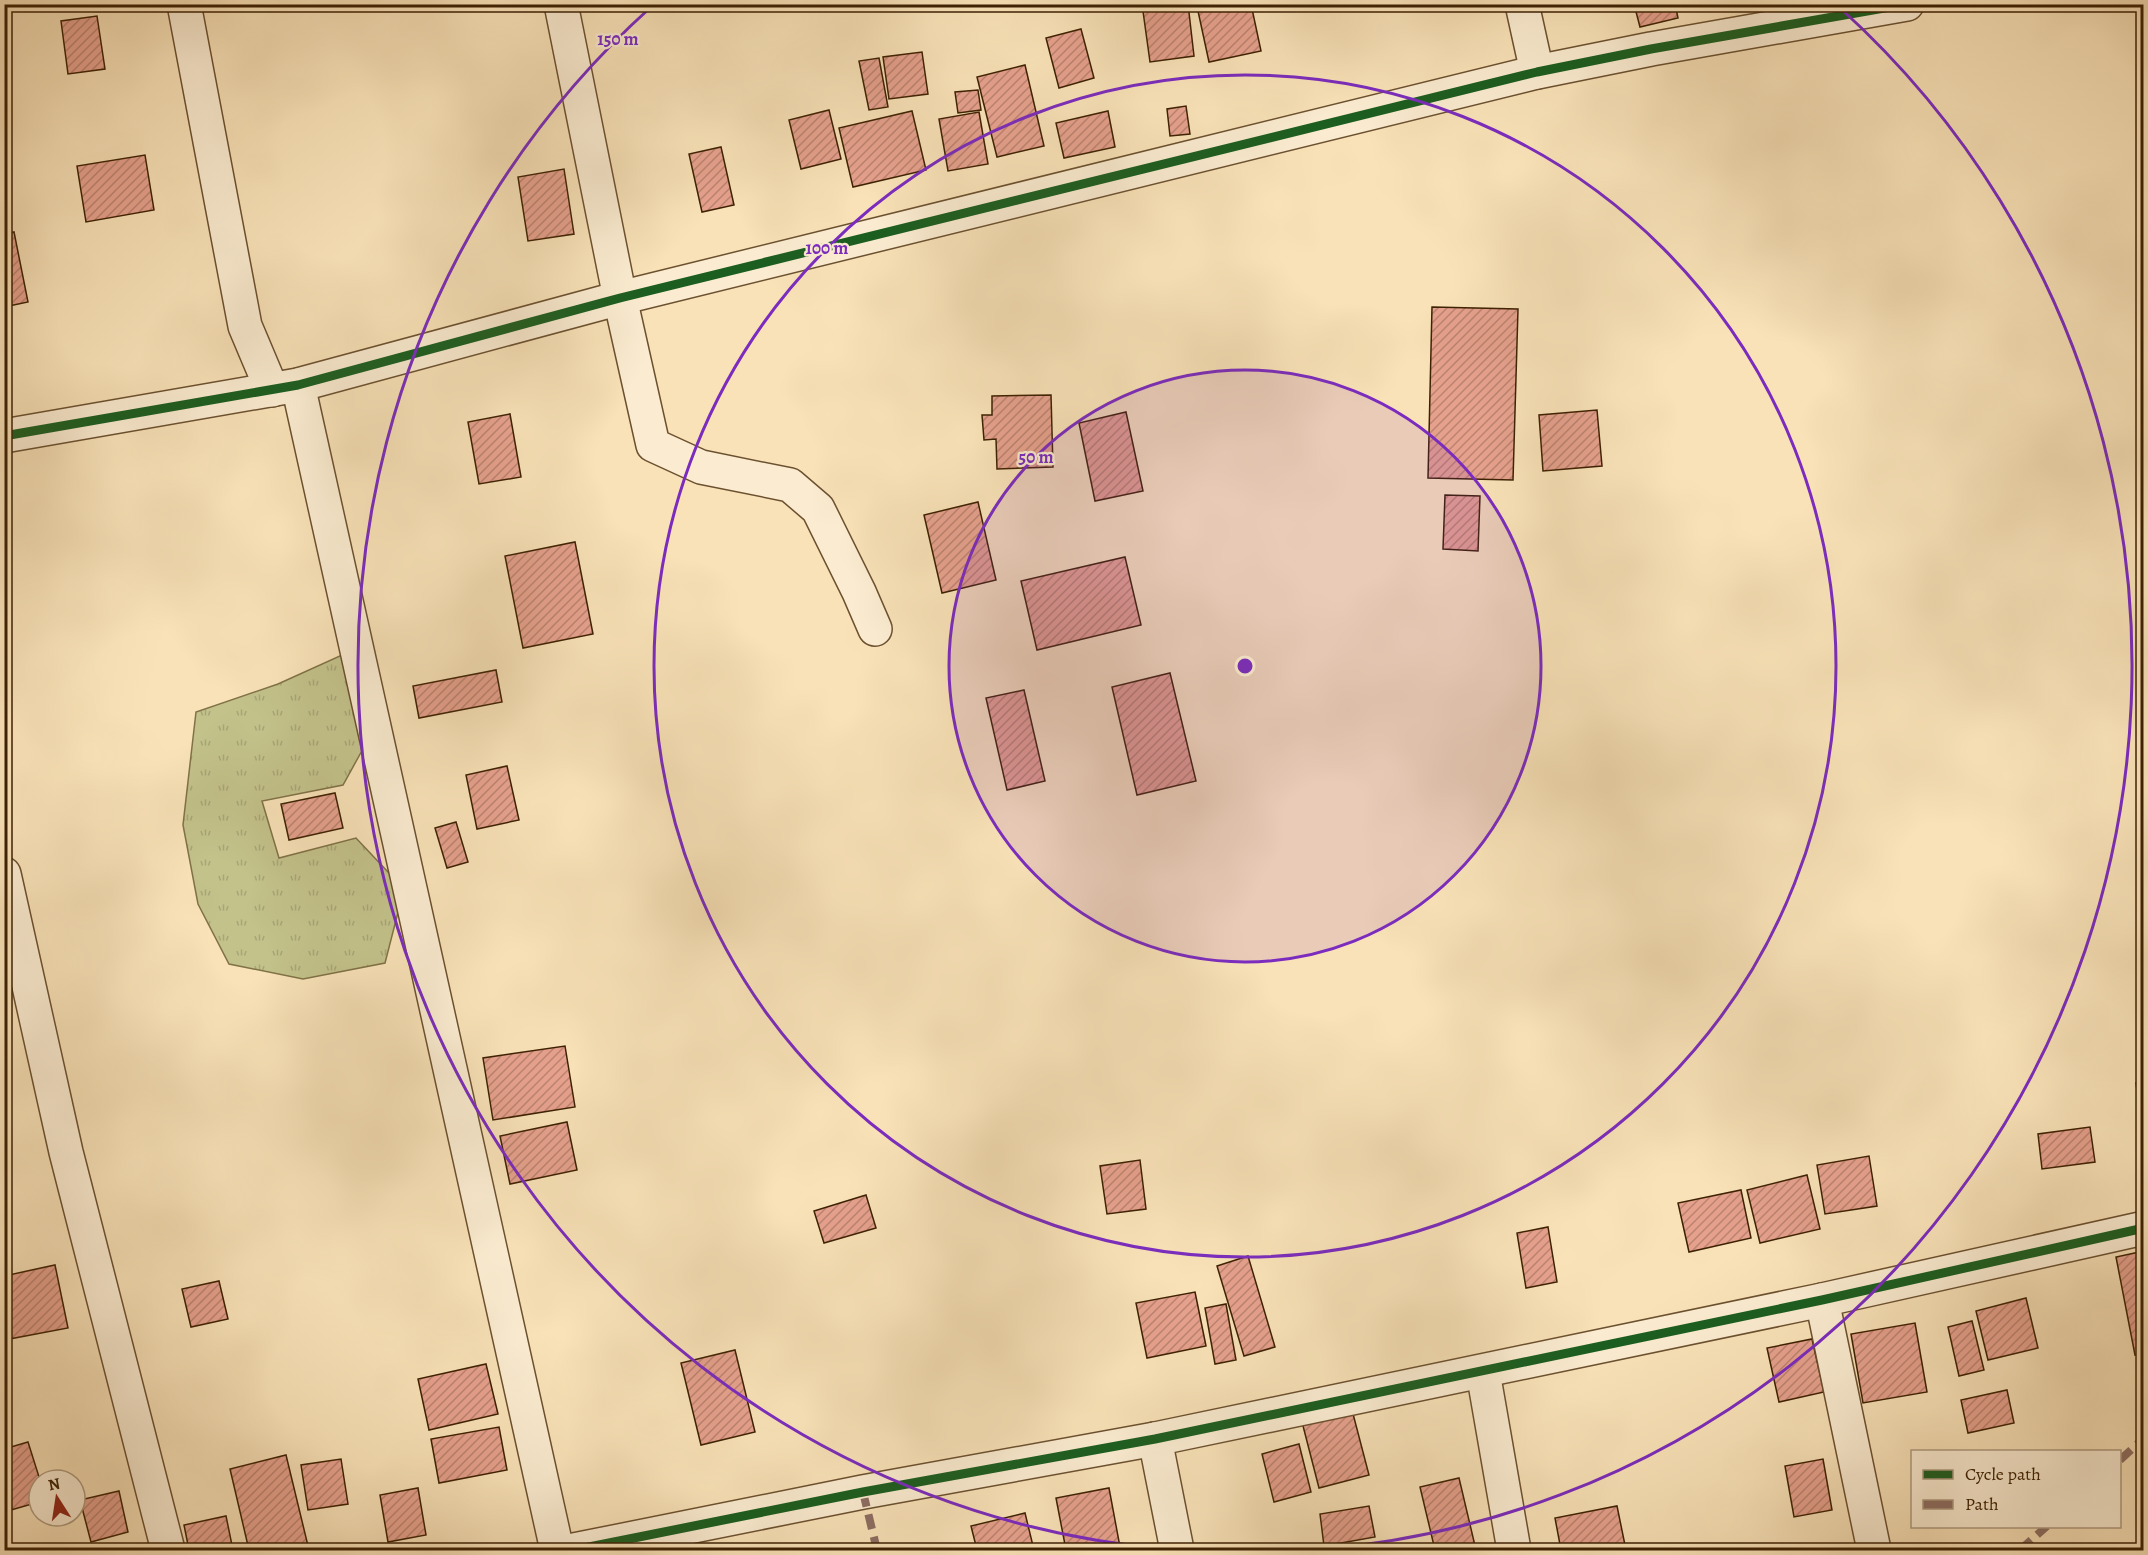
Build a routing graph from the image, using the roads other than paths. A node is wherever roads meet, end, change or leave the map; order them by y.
1 (184, 4) edge
2 (561, 4) edge
3 (1522, 4) edge
4 (1907, 4) edge
5 (1537, 72) junction
6 (620, 298) junction
7 (285, 388) junction
8 (4, 436) edge
9 (875, 629) dead end
10 (4, 874) edge
11 (2144, 1228) edge
12 (1822, 1300) junction
13 (1483, 1372) junction
14 (1155, 1440) junction
15 (168, 1551) edge
16 (557, 1551) edge
17 (574, 1551) edge
18 (1177, 1551) edge
19 (1514, 1551) edge
20 (1874, 1551) edge

1 - 7 street
2 - 6 street
3 - 5 street
4 - 5 street
5 - 6 street
6 - 7 street
6 - 9 street
7 - 8 street
7 - 16 street
10 - 15 street
11 - 12 street
12 - 13 street
12 - 20 street
13 - 14 street
13 - 19 street
14 - 17 street
14 - 18 street

